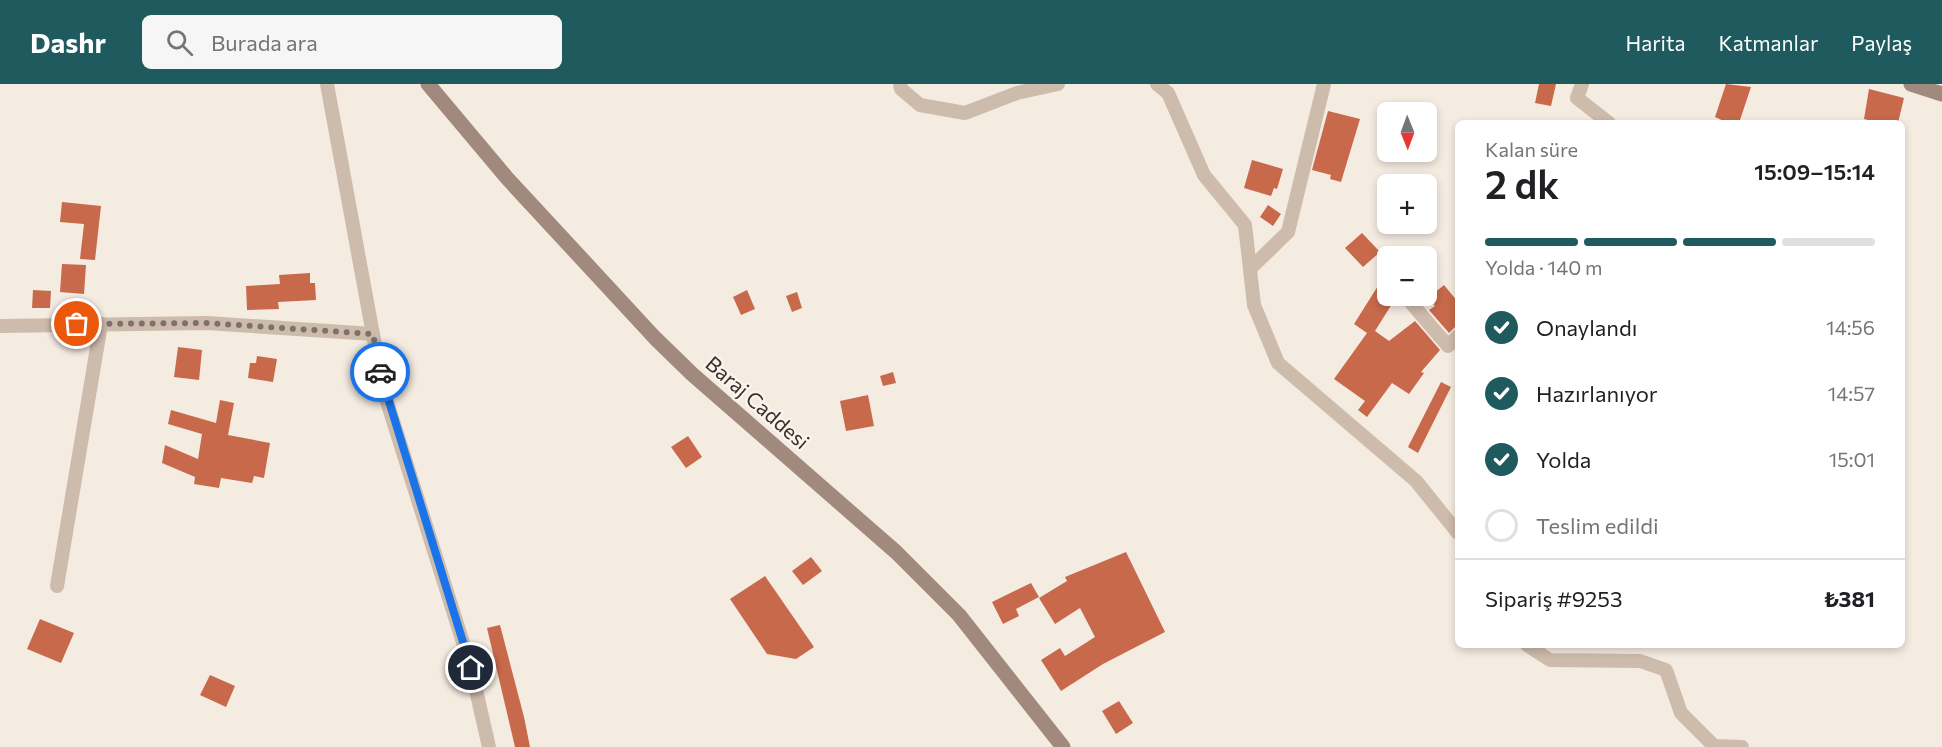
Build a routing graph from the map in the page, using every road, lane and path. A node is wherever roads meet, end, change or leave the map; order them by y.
1 (327, 84) edge
2 (428, 84) edge
3 (900, 84) edge
4 (1058, 84) edge
5 (1157, 84) edge
6 (1324, 84) edge
7 (1582, 84) edge
8 (1911, 84) edge
9 (1942, 94) edge
10 (1605, 120) edge
11 (1251, 268) junction
12 (1414, 306) edge
13 (101, 324) junction
14 (0, 326) edge
15 (373, 334) junction
16 (1455, 339) edge
17 (1455, 529) edge
18 (57, 586) dead end
19 (1532, 648) edge
20 (489, 747) edge
21 (1063, 747) edge
22 (1742, 747) edge

1 - 15 street
2 - 21 main road, Baraj Caddesi
3 - 4 street
5 - 11 street
6 - 11 street
7 - 10 street
8 - 9 main road
11 - 17 street
12 - 16 street
13 - 14 street
13 - 15 street
13 - 18 street
15 - 20 street
19 - 22 street

